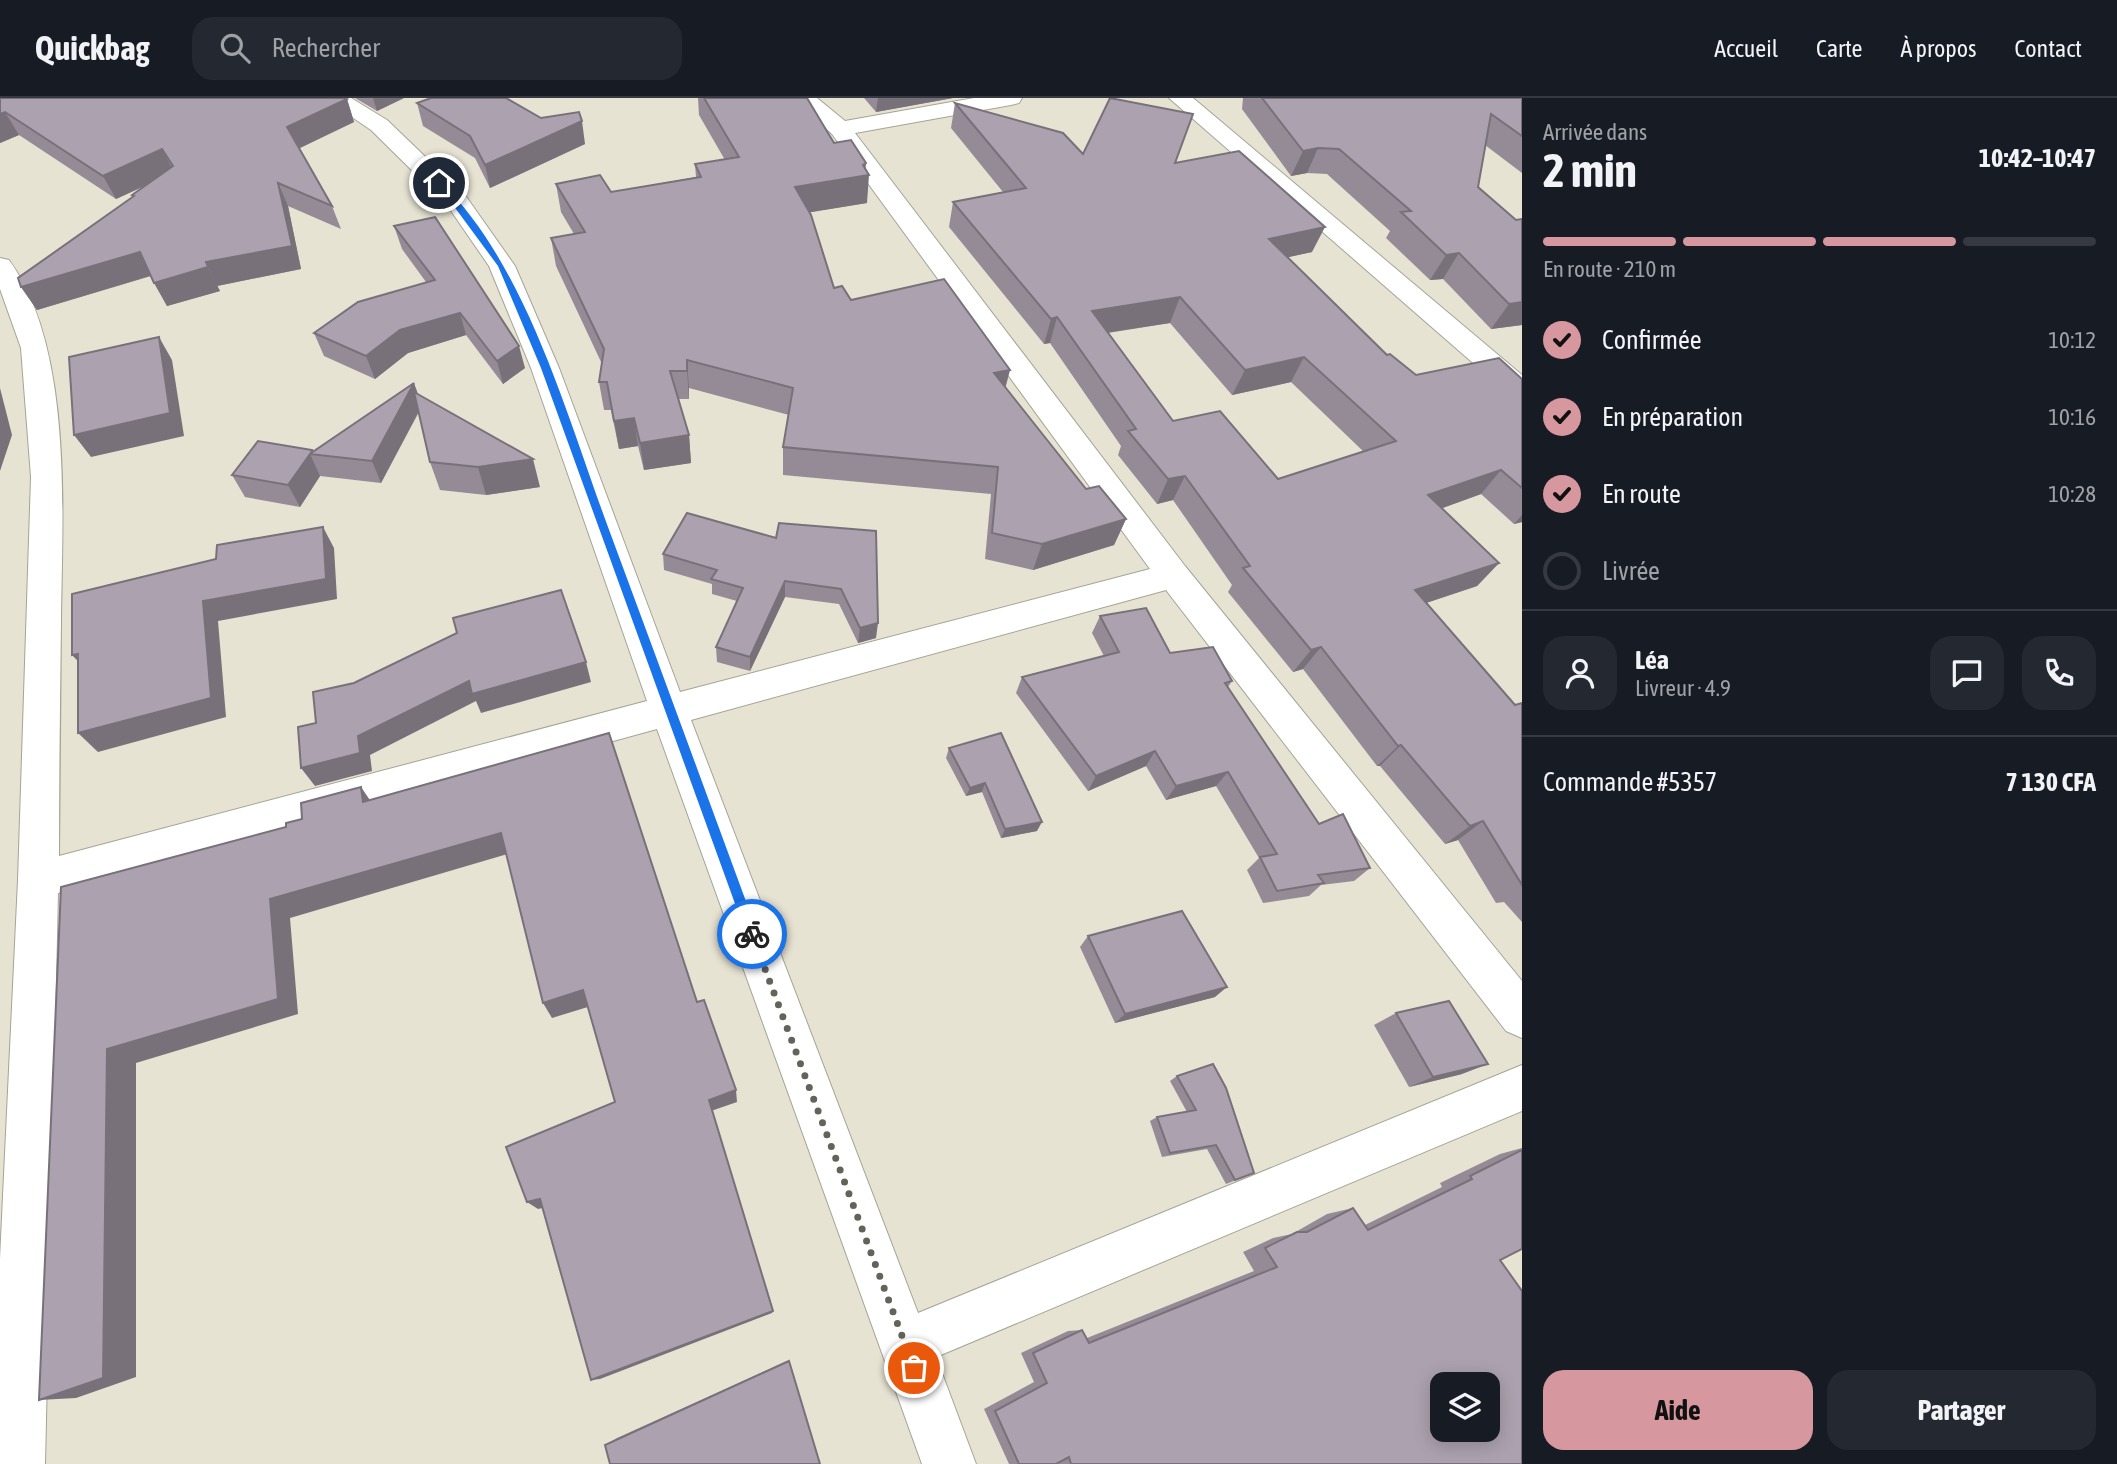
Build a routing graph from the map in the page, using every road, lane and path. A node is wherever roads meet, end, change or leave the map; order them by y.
1 (335, 98) edge
2 (804, 98) edge
3 (1011, 98) edge
4 (1181, 98) edge
5 (840, 129) junction
6 (0, 265) edge
7 (1522, 390) edge
8 (1173, 575) junction
9 (669, 711) junction
10 (38, 880) junction
11 (1522, 1016) edge
12 (1522, 1088) edge
13 (905, 1344) junction
14 (18, 1464) edge
15 (949, 1464) edge

1 - 9 street
2 - 5 street
3 - 5 street
4 - 7 street
5 - 8 street
6 - 10 street
8 - 9 street
8 - 11 street
9 - 10 street
9 - 13 street
10 - 14 street
12 - 13 street
13 - 15 street

